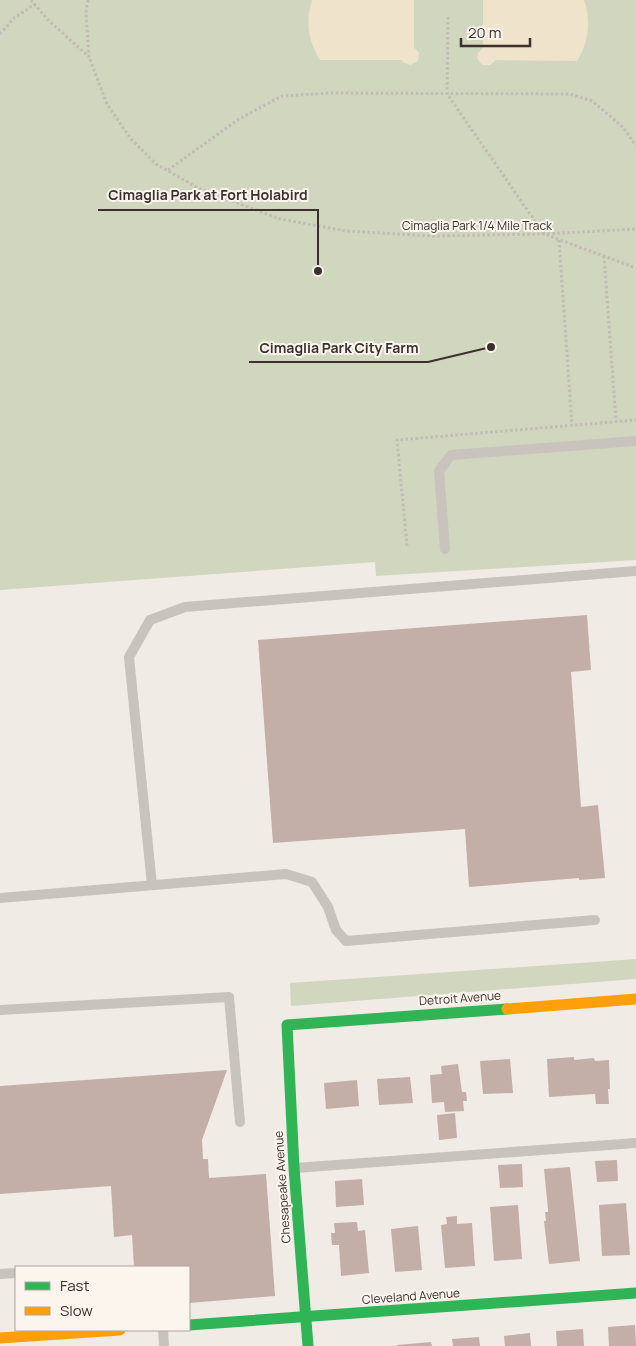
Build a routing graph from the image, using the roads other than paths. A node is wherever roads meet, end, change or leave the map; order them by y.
1 (636, 441) edge
2 (445, 549) dead end
3 (636, 571) edge
4 (152, 885) junction
5 (0, 898) edge
6 (595, 920) dead end
7 (636, 998) edge
8 (0, 1010) edge
9 (287, 1025) joint
10 (240, 1122) dead end
11 (636, 1143) edge
12 (294, 1168) junction
13 (15, 1273) edge
14 (0, 1274) edge
15 (636, 1293) edge
16 (306, 1318) junction
17 (190, 1325) edge
18 (105, 1331) edge
19 (163, 1331) edge
20 (0, 1338) edge
21 (164, 1346) edge
22 (308, 1346) edge

1 - 2 lane
3 - 4 lane
4 - 5 lane
4 - 6 lane
7 - 9 street, Detroit Avenue
8 - 10 lane
9 - 12 street, Chesapeake Avenue
11 - 12 lane
12 - 16 street, Chesapeake Avenue
13 - 14 lane
15 - 16 street, Cleveland Avenue
16 - 17 street, Cleveland Avenue
16 - 22 street, Chesapeake Avenue
18 - 20 street
19 - 21 lane

